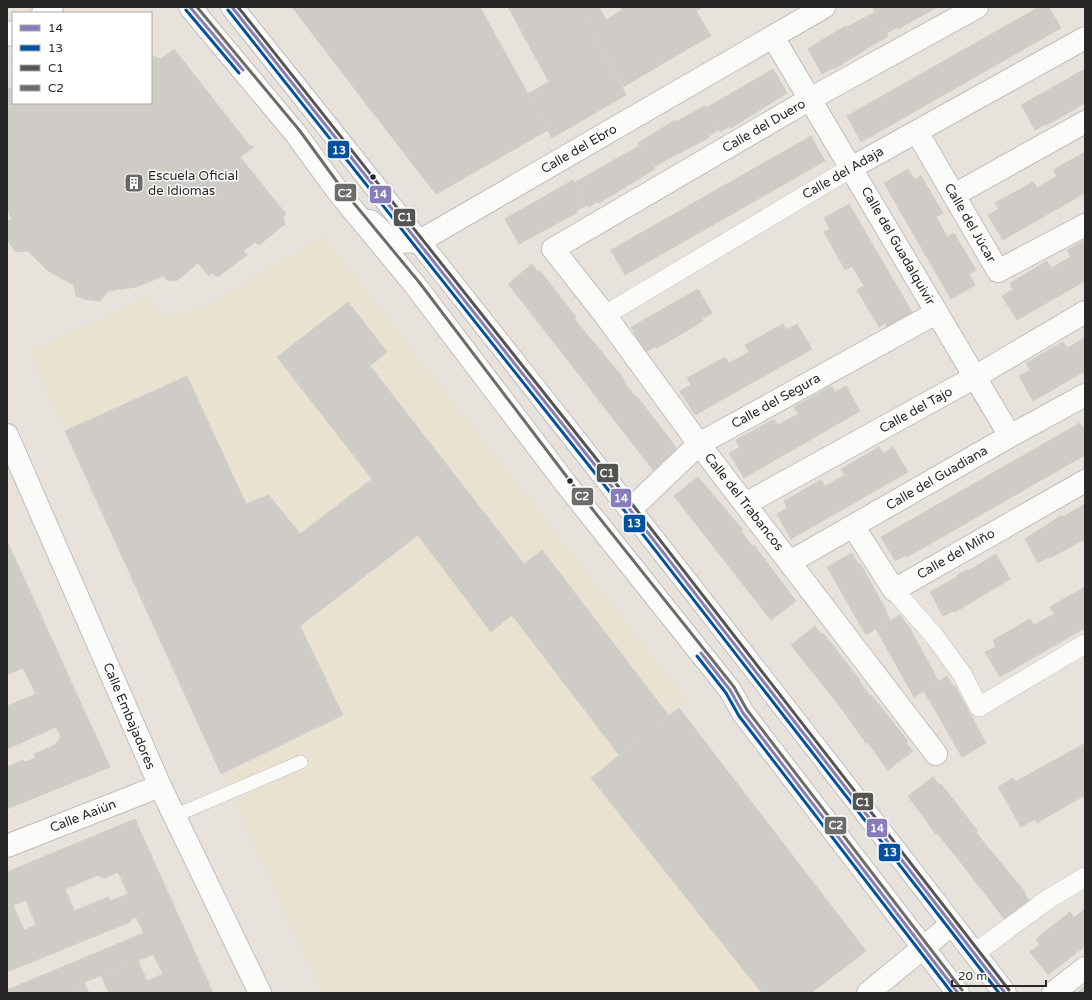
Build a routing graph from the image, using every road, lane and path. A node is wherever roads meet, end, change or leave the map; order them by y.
1 (190, 7) edge
2 (232, 7) edge
3 (824, 7) edge
4 (977, 7) edge
5 (773, 36) junction
6 (1085, 38) edge
7 (810, 99) junction
8 (1085, 122) edge
9 (917, 132) junction
10 (852, 168) junction
11 (339, 193) junction
12 (954, 195) junction
13 (1085, 225) edge
14 (420, 242) junction
15 (553, 249) joint
16 (936, 312) junction
17 (1085, 312) edge
18 (605, 315) junction
19 (975, 377) junction
20 (1084, 400) edge
21 (7, 435) edge
22 (1010, 436) junction
23 (699, 444) junction
24 (1085, 481) edge
25 (745, 504) junction
26 (631, 509) junction
27 (853, 526) junction
28 (790, 562) junction
29 (894, 590) junction
30 (1085, 644) edge
31 (936, 754) dead end
32 (301, 762) dead end
33 (160, 786) junction
34 (174, 816) junction
35 (7, 846) edge
36 (1085, 877) edge
37 (952, 924) junction
38 (922, 948) junction
39 (975, 953) junction
40 (1085, 968) edge
41 (260, 993) edge
42 (868, 993) edge
43 (958, 993) edge
44 (1006, 993) edge
45 (1053, 993) edge

1 - 11 street
2 - 14 street
3 - 5 street, Calle del Ebro
4 - 7 street, Calle del Duero
5 - 7 street, Calle del Guadalquivir
5 - 14 street, Calle del Ebro
6 - 9 street, Calle del Adaja
7 - 10 street, Calle del Guadalquivir
7 - 15 street, Calle del Duero
8 - 12 street
9 - 10 street, Calle del Adaja
9 - 12 street, Calle del Júcar
10 - 16 street, Calle del Guadalquivir
10 - 18 street, Calle del Adaja
11 - 14 street
11 - 38 street
12 - 13 street, Calle del Júcar
14 - 26 street
15 - 18 street, Calle del Trabancos
16 - 19 street, Calle del Guadalquivir
16 - 23 street, Calle del Segura
17 - 19 street, Calle del Tajo
18 - 23 street, Calle del Trabancos
19 - 22 street, Calle del Guadalquivir
19 - 25 street, Calle del Tajo
20 - 22 street, Calle del Guadiana
21 - 33 street, Calle Embajadores
22 - 27 street, Calle del Guadiana
23 - 25 street, Calle del Trabancos
23 - 26 street, Calle del Segura
24 - 29 street, Calle del Miño
25 - 28 street, Calle del Trabancos
26 - 37 street
27 - 28 street, Calle del Guadiana
27 - 29 street
28 - 31 street, Calle del Trabancos
29 - 30 street
32 - 34 lane
33 - 34 street, Calle Embajadores
33 - 35 street, Calle Aaiún
34 - 41 street, Calle Embajadores
36 - 39 street
37 - 38 street
37 - 39 street
38 - 42 street
38 - 43 street
39 - 44 street
40 - 45 street

